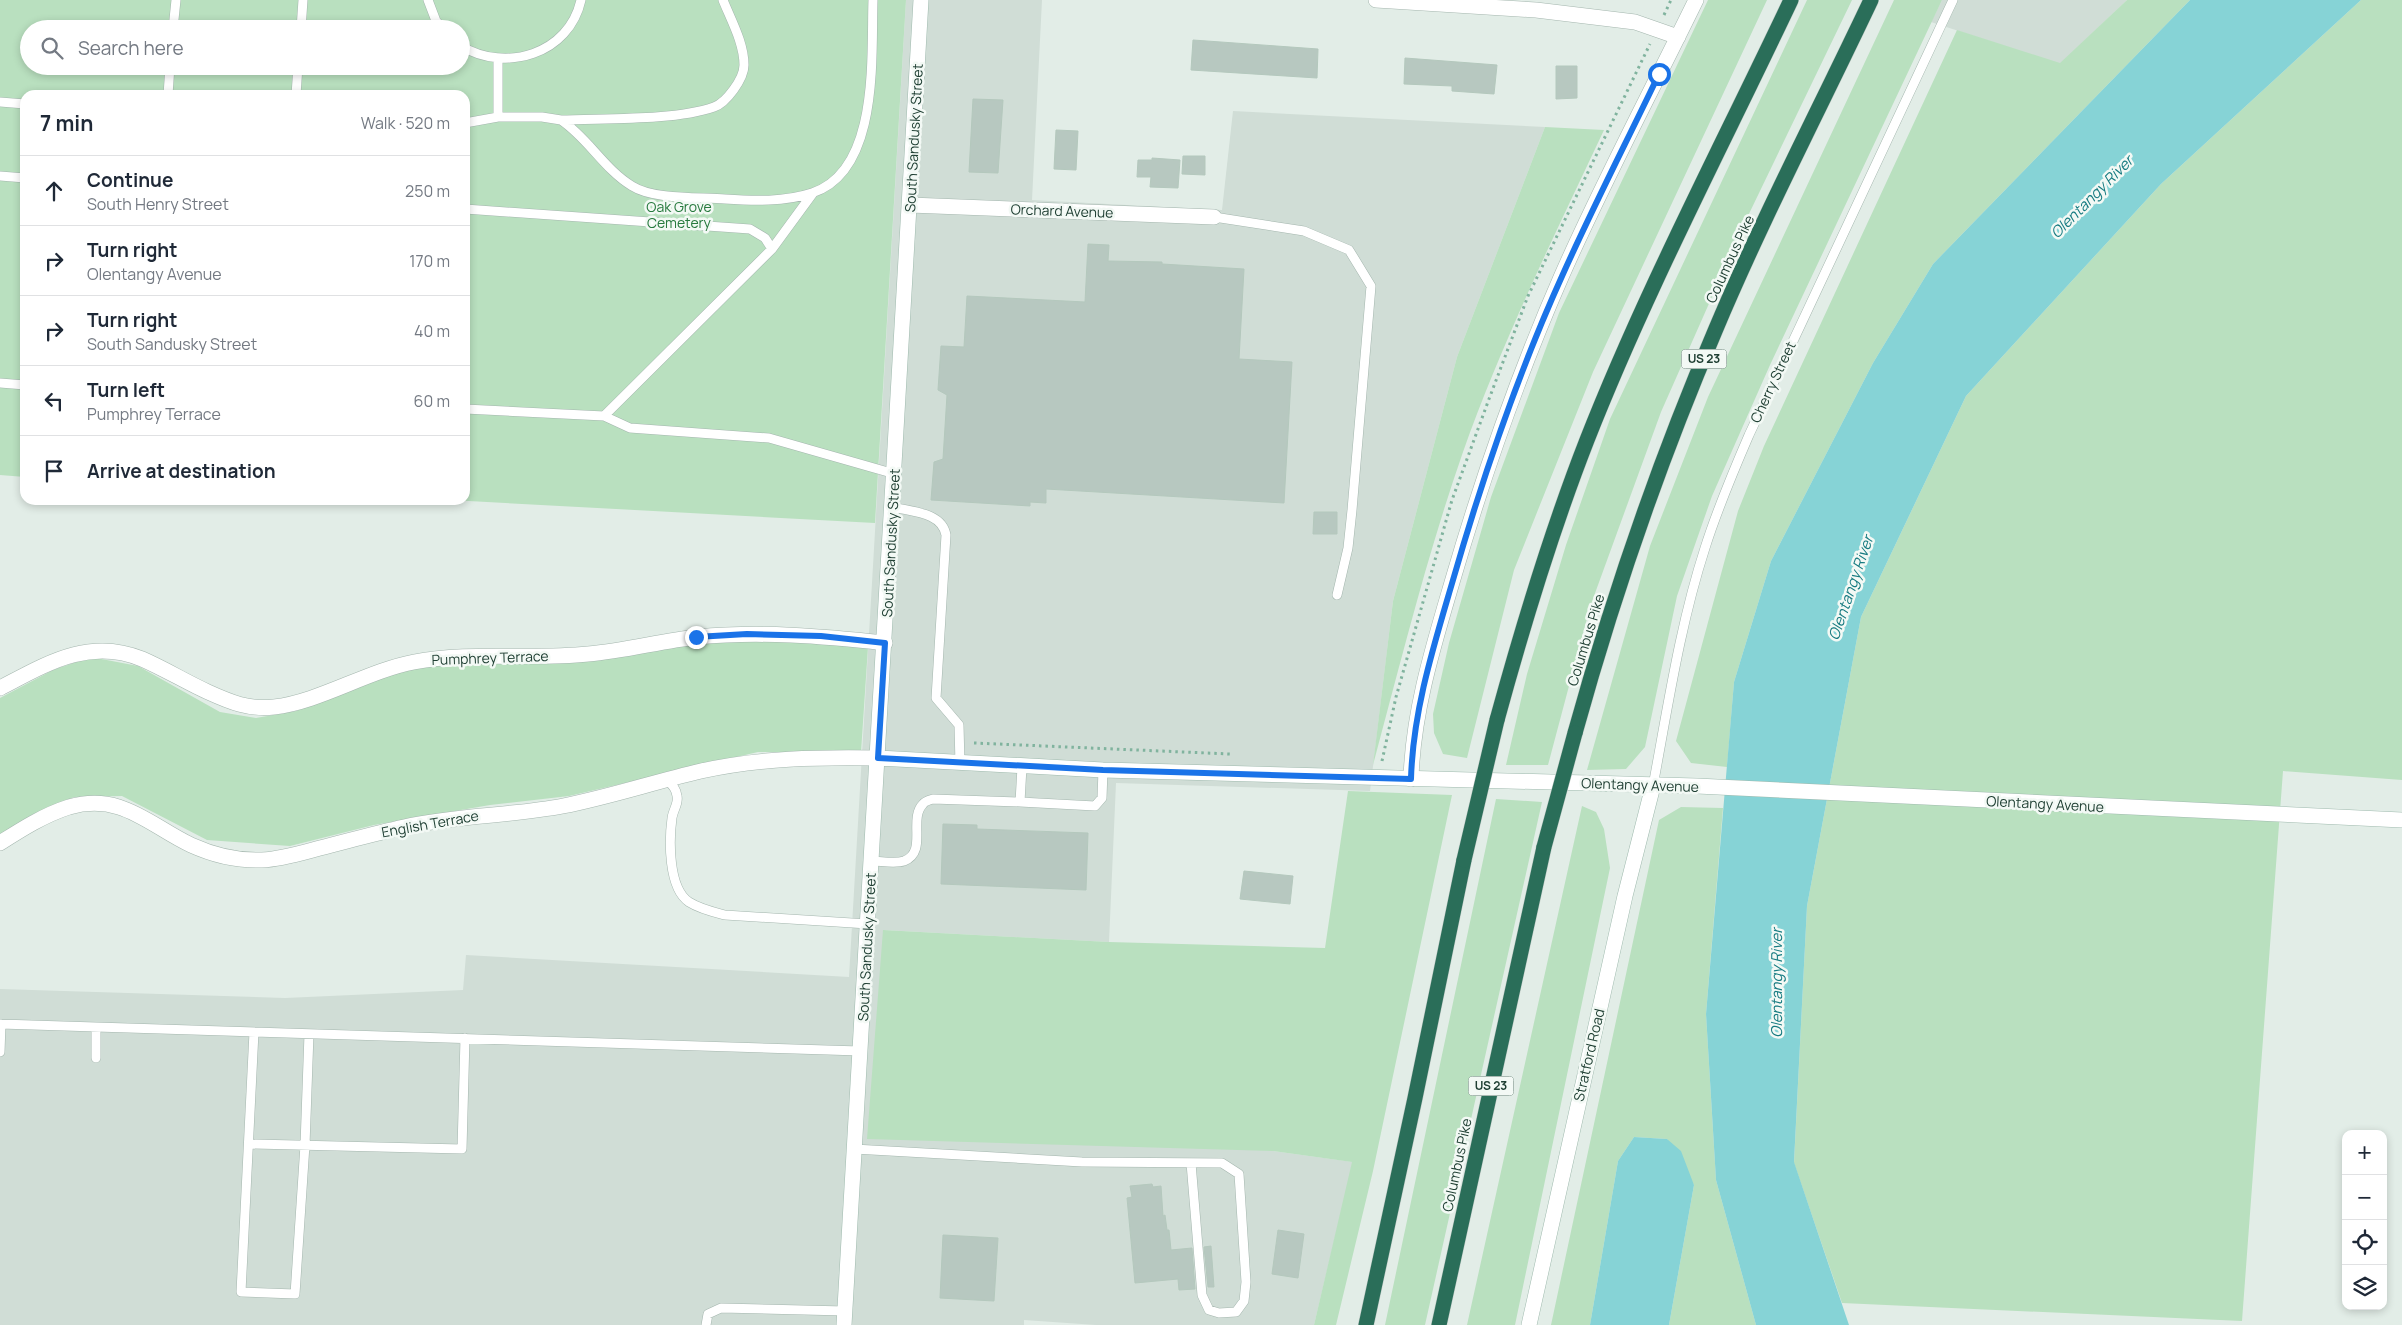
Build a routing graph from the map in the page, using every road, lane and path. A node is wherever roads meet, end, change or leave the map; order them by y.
1 (176, 0) edge
2 (304, 0) edge
3 (428, 0) edge
4 (581, 0) edge
5 (723, 0) edge
6 (873, 0) edge
7 (921, 0) edge
8 (1376, 0) edge
9 (1696, 0) edge
10 (1791, 0) edge
11 (1871, 0) edge
12 (1953, 0) edge
13 (174, 20) edge
14 (302, 20) edge
15 (436, 20) edge
16 (1678, 37) junction
17 (470, 51) edge
18 (498, 59) junction
19 (169, 75) edge
20 (297, 75) edge
21 (168, 90) edge
22 (296, 90) edge
23 (0, 102) edge
24 (20, 104) edge
25 (498, 117) junction
26 (561, 120) junction
27 (470, 122) edge
28 (0, 176) edge
29 (20, 178) edge
30 (813, 193) junction
31 (910, 206) junction
32 (470, 209) edge
33 (1214, 217) joint
34 (772, 249) junction
35 (0, 383) edge
36 (20, 385) edge
37 (470, 409) edge
38 (604, 416) junction
39 (895, 474) junction
40 (893, 507) junction
41 (1338, 595) dead end
42 (885, 643) junction
43 (0, 688) edge
44 (960, 742) junction
45 (1236, 754) dead end
46 (878, 758) junction
47 (1373, 760) dead end
48 (1383, 760) dead end
49 (960, 764) junction
50 (1022, 767) junction
51 (1103, 770) junction
52 (1411, 779) junction
53 (666, 780) junction
54 (1653, 786) junction
55 (1020, 802) junction
56 (2402, 820) edge
57 (0, 843) edge
58 (872, 861) junction
59 (868, 924) junction
60 (1, 1024) edge
61 (96, 1027) junction
62 (254, 1032) junction
63 (309, 1034) junction
64 (465, 1038) junction
65 (860, 1051) junction
66 (0, 1052) edge
67 (96, 1058) dead end
68 (249, 1144) junction
69 (305, 1145) junction
70 (854, 1149) junction
71 (1191, 1163) junction
72 (845, 1318) edge
73 (706, 1325) edge
74 (1366, 1325) edge
75 (1438, 1325) edge
76 (1529, 1325) edge

1 - 13 lane
2 - 14 lane
3 - 15 lane
4 - 18 lane
5 - 26 lane
6 - 30 lane
7 - 31 street, South Sandusky Street
8 - 16 street
9 - 16 street
10 - 74 highway, bridge
11 - 75 highway, Columbus Pike / US 23, bridge
12 - 54 lane, Cherry Street
16 - 52 street
17 - 18 lane
18 - 25 lane
19 - 21 lane
20 - 22 lane
23 - 24 lane
25 - 26 lane
25 - 27 lane
26 - 30 lane
28 - 29 lane
30 - 34 lane
31 - 33 street, Orchard Avenue
31 - 39 street, South Sandusky Street
32 - 34 lane
33 - 41 lane
34 - 38 lane
35 - 36 lane
37 - 38 lane
38 - 39 lane
39 - 40 street, South Sandusky Street
40 - 42 street, South Sandusky Street
40 - 44 lane
42 - 43 street, Pumphrey Terrace
42 - 46 street, South Sandusky Street
44 - 45 path
44 - 49 lane
46 - 49 street, Olentangy Avenue
46 - 53 street, English Terrace
46 - 58 street, South Sandusky Street
47 - 48 path
49 - 50 street, Olentangy Avenue
50 - 51 street, Olentangy Avenue
50 - 55 lane
51 - 52 street, Olentangy Avenue
51 - 55 lane
52 - 54 street, Olentangy Avenue
53 - 57 street, English Terrace
53 - 59 lane
54 - 56 street, Olentangy Avenue
54 - 76 street, Stratford Road
55 - 58 lane
58 - 59 street, South Sandusky Street
59 - 65 street, South Sandusky Street
60 - 61 lane
60 - 66 lane
61 - 62 lane
61 - 67 lane
62 - 63 lane
62 - 68 lane
63 - 64 lane
63 - 69 lane
64 - 65 lane
64 - 69 lane
65 - 70 street, South Sandusky Street
68 - 69 lane
68 - 69 lane
70 - 71 lane
70 - 72 street, South Sandusky Street
71 - 71 lane
72 - 73 lane

